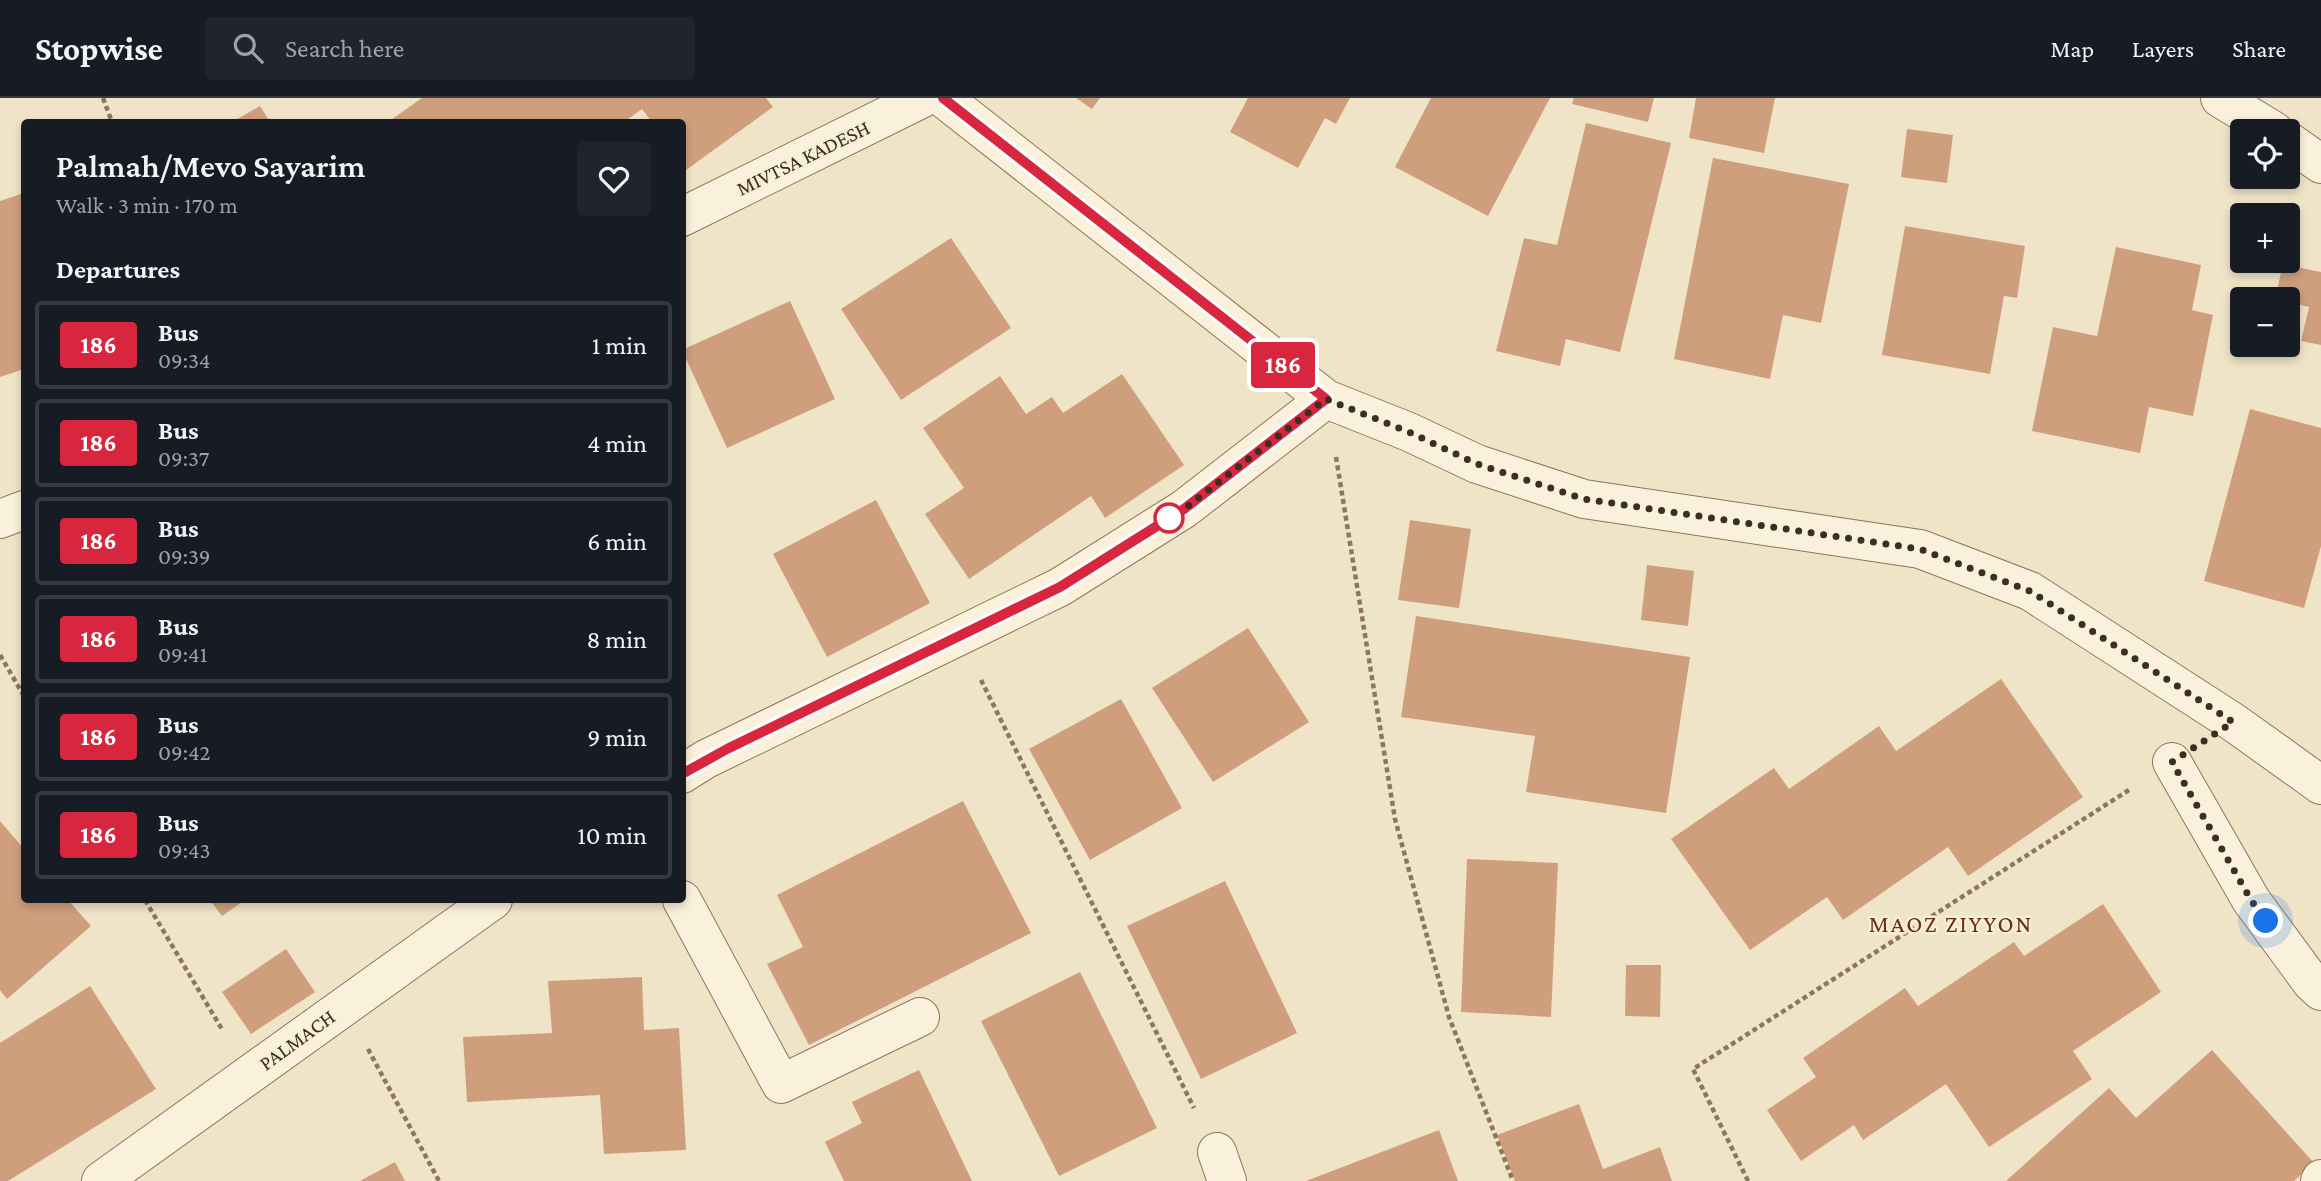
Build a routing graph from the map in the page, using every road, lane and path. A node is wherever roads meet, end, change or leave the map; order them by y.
1 (103, 98) edge
2 (923, 98) edge
3 (943, 98) edge
4 (2220, 98) edge
5 (111, 119) edge
6 (2254, 119) edge
7 (2300, 150) edge
8 (2321, 164) edge
9 (686, 216) edge
10 (1326, 399) junction
11 (21, 511) edge
12 (0, 519) edge
13 (959, 635) junction
14 (0, 655) edge
15 (21, 691) edge
16 (2172, 762) joint
17 (686, 772) edge
18 (2321, 785) edge
19 (147, 903) edge
20 (489, 903) edge
21 (684, 903) edge
22 (2321, 991) edge
23 (345, 1006) junction
24 (920, 1017) dead end
25 (249, 1075) junction
26 (1222, 1167) edge
27 (102, 1181) edge
28 (439, 1181) edge
29 (1513, 1181) edge
30 (1748, 1181) edge

1 - 5 path
2 - 9 street, MIVTSA KADESH
3 - 10 street
4 - 6 street
7 - 8 street
10 - 13 street
10 - 18 street
10 - 29 path
11 - 12 street
13 - 17 street
13 - 26 path
14 - 15 path
16 - 22 street
16 - 30 path
19 - 25 path
20 - 23 street, PALMACH
21 - 24 street
23 - 25 street, PALMACH
23 - 28 path
25 - 27 street, PALMACH

